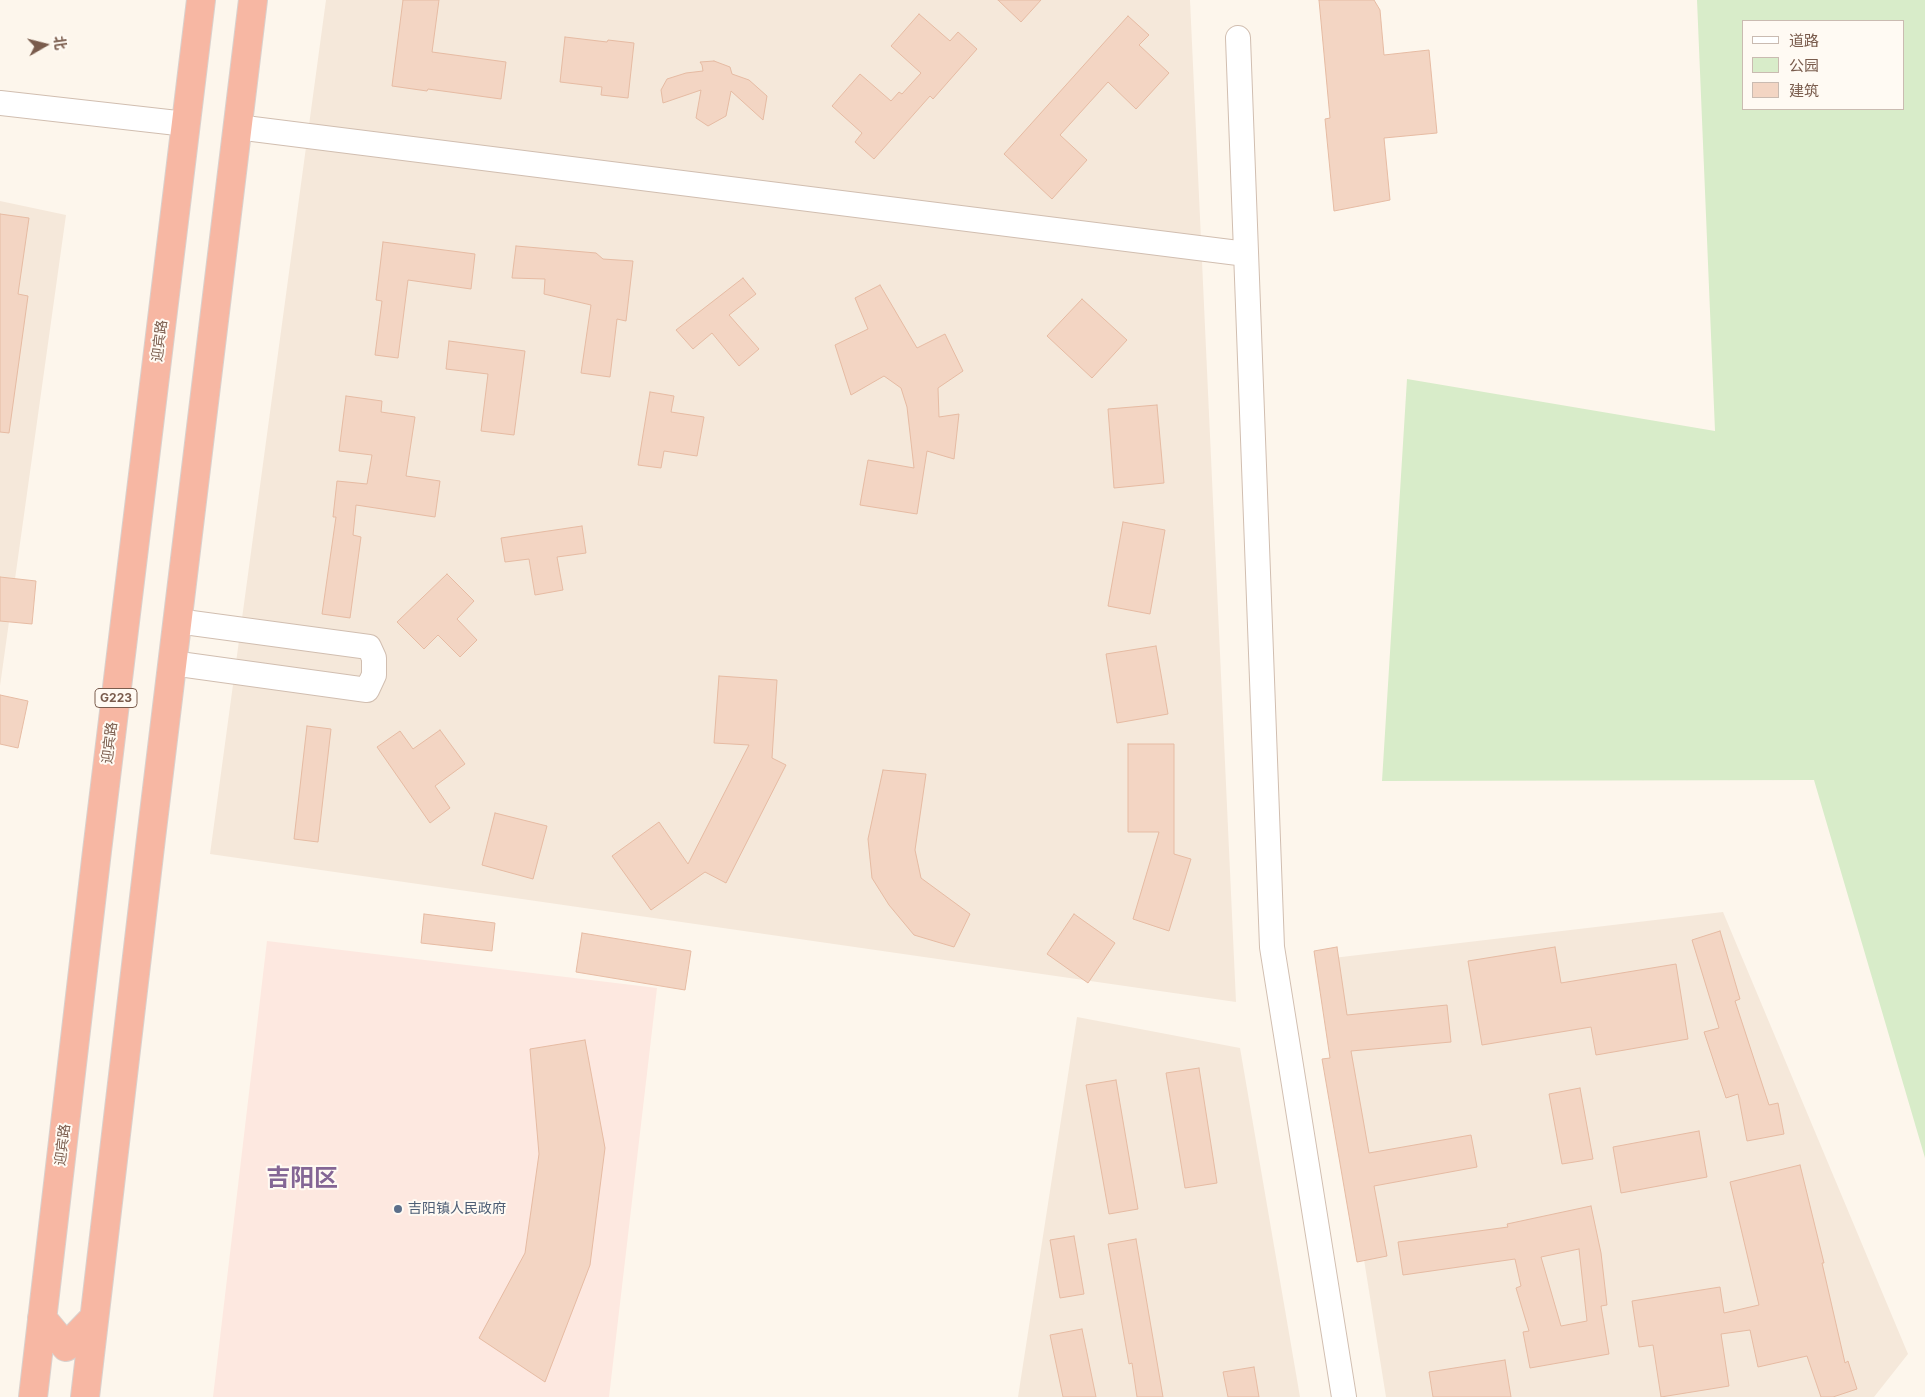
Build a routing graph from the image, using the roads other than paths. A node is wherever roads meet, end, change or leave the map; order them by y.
1 (201, 0) edge
2 (253, 0) edge
3 (1238, 38) dead end
4 (0, 102) edge
5 (186, 124) junction
6 (237, 127) junction
7 (1246, 254) junction
8 (177, 621) junction
9 (172, 663) junction
10 (42, 1318) junction
11 (93, 1318) junction
12 (33, 1397) edge
13 (85, 1397) edge
14 (1344, 1397) edge

1 - 5 highway, 迎宾路 / G223
2 - 6 highway
3 - 7 street
4 - 5 street
5 - 10 highway, 迎宾路 / G223
6 - 7 street
6 - 8 highway
7 - 14 street
8 - 9 highway
8 - 9 street
9 - 11 highway
10 - 11 highway
10 - 12 highway, 迎宾路 / G223
11 - 13 highway

